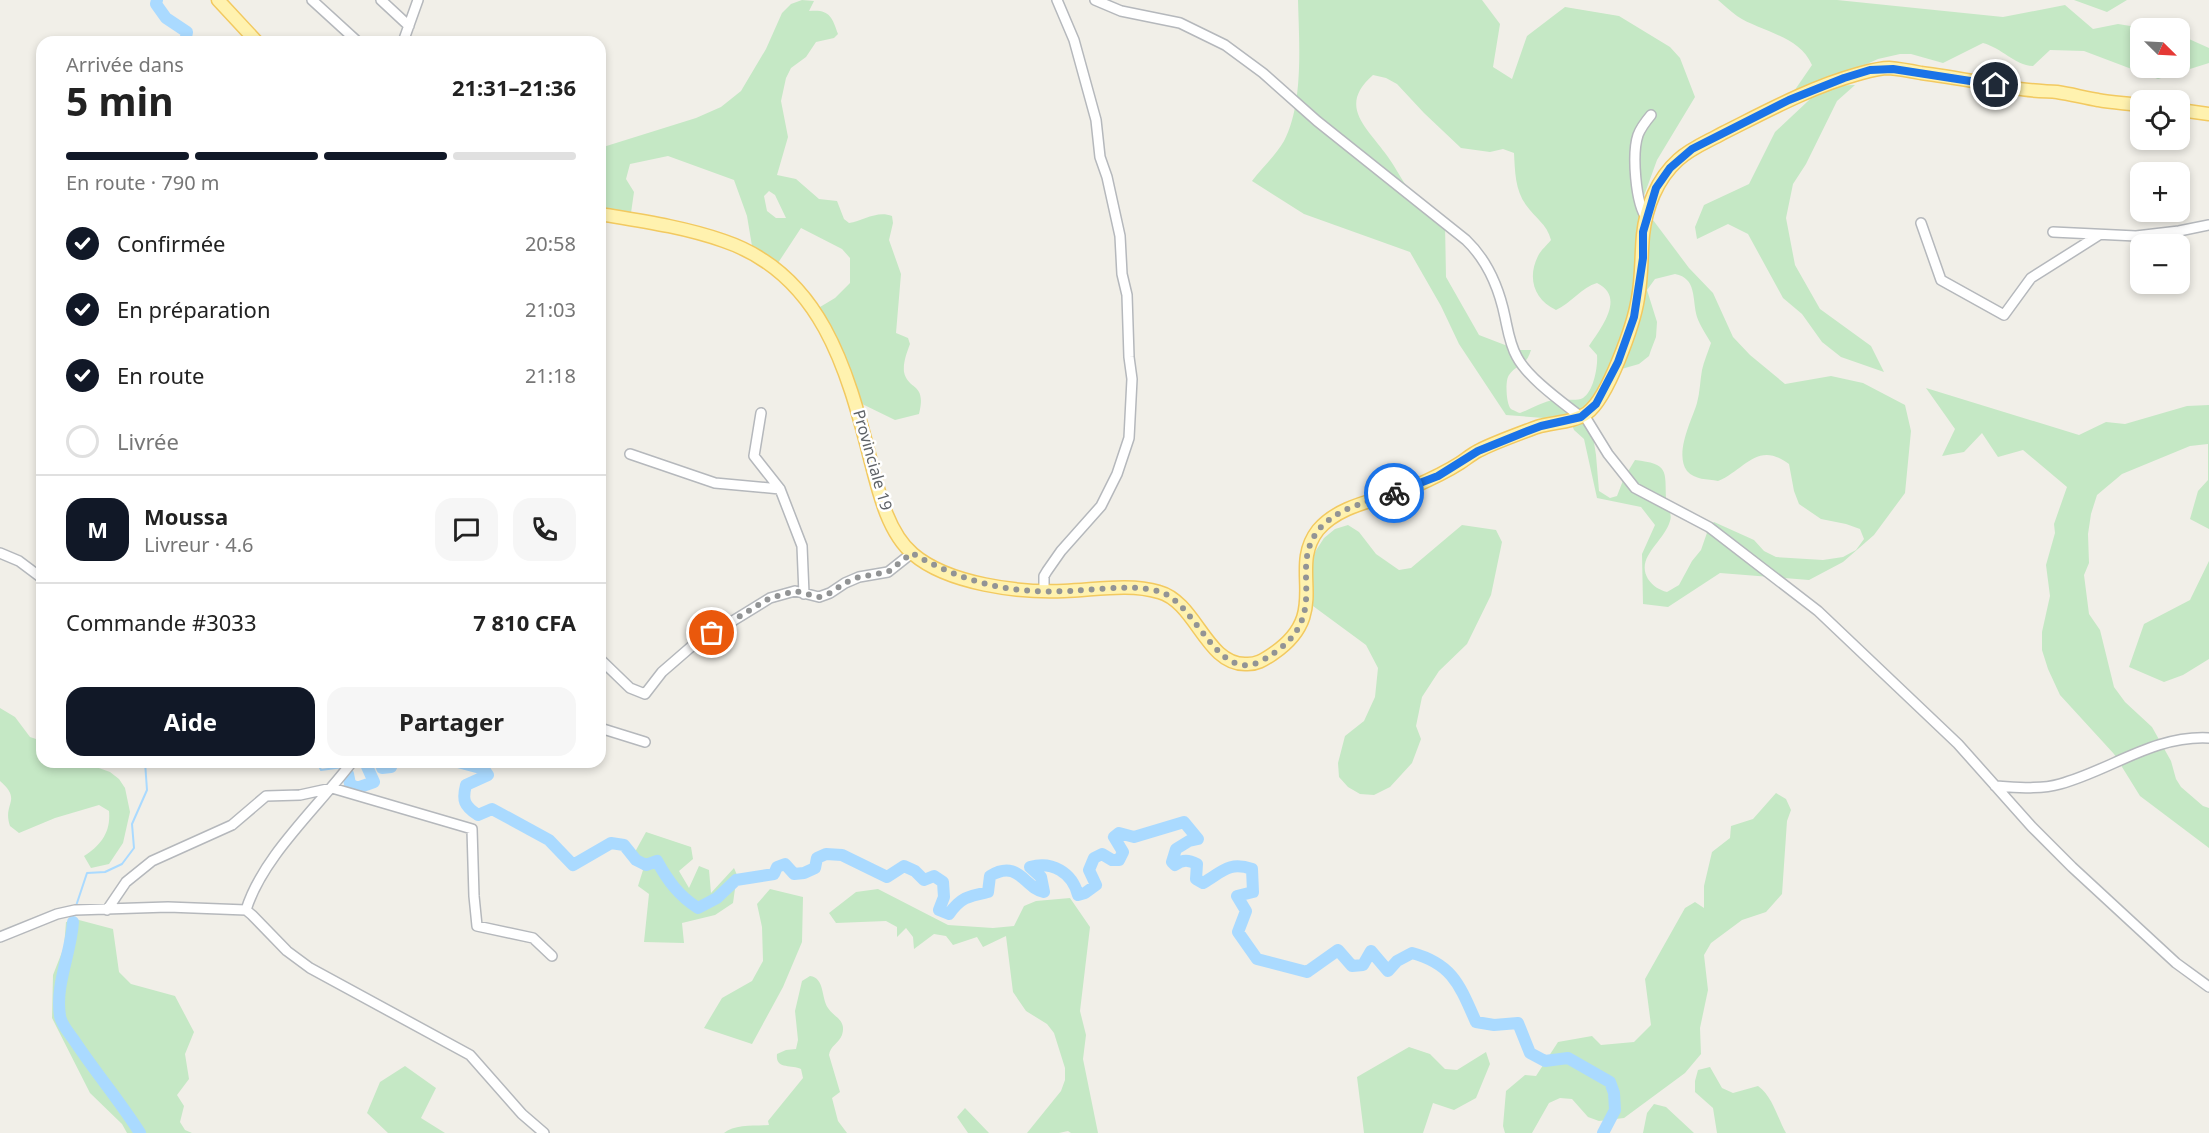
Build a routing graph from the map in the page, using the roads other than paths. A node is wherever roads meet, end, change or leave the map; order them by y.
1 (218, 0) edge
2 (312, 0) edge
3 (381, 0) edge
4 (418, 0) edge
5 (1057, 0) edge
6 (1095, 0) edge
7 (409, 26) junction
8 (251, 36) edge
9 (351, 36) edge
10 (406, 36) edge
11 (2130, 104) edge
12 (2190, 111) edge
13 (2209, 114) edge
14 (1651, 115) dead end
15 (606, 215) edge
16 (1647, 219) junction
17 (1922, 223) dead end
18 (2209, 225) edge
19 (2053, 232) dead end
20 (2099, 235) junction
21 (761, 412) dead end
22 (1583, 416) junction
23 (630, 454) dead end
24 (780, 489) junction
25 (0, 553) edge
26 (912, 553) junction
27 (36, 574) edge
28 (1044, 591) junction
29 (804, 594) junction
30 (606, 665) edge
31 (606, 730) edge
32 (2209, 738) edge
33 (645, 742) dead end
34 (347, 768) edge
35 (1995, 786) junction
36 (332, 788) junction
37 (106, 910) junction
38 (246, 910) junction
39 (0, 937) edge
40 (552, 956) dead end
41 (2209, 987) edge
42 (544, 1133) edge

1 - 8 main road
2 - 9 street
3 - 7 street
4 - 7 street
5 - 28 street
6 - 22 street
7 - 10 street
11 - 16 main road
12 - 13 main road
14 - 16 street
15 - 26 main road, Provinciale 19
16 - 22 main road
17 - 20 street
18 - 20 street
19 - 20 street
21 - 24 street
22 - 28 main road, Provinciale 19
22 - 35 street
23 - 24 street
24 - 29 street
25 - 27 street
26 - 28 main road, Provinciale 19
26 - 29 street
29 - 30 street
31 - 33 street
32 - 35 street
34 - 36 street
35 - 41 street
36 - 37 street
36 - 38 street
36 - 40 street
37 - 38 street
37 - 39 street
38 - 42 street

